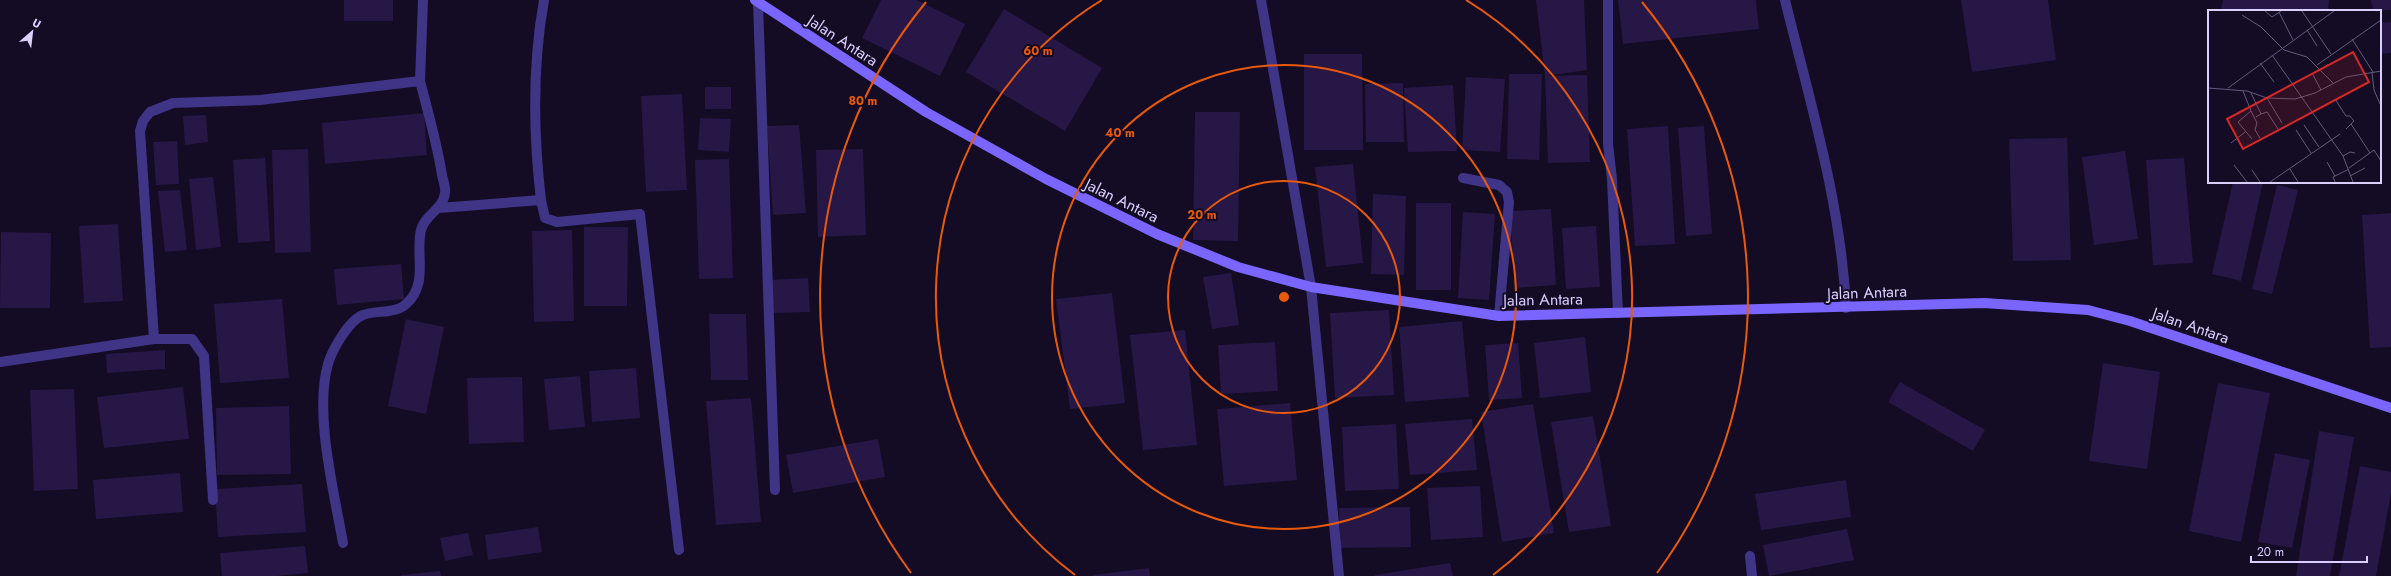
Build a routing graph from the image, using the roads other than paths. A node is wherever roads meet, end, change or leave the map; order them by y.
1 (423, 0) edge
2 (544, 0) edge
3 (1261, 0) edge
4 (1608, 0) edge
5 (1785, 0) edge
6 (756, 2) edge
7 (420, 81) junction
8 (1463, 178) dead end
9 (541, 200) junction
10 (439, 208) junction
11 (1311, 287) junction
12 (1846, 308) junction
13 (1618, 313) junction
14 (1499, 316) junction
15 (154, 339) junction
16 (0, 362) edge
17 (2391, 408) edge
18 (776, 490) dead end
19 (213, 500) dead end
20 (342, 543) dead end
21 (679, 550) dead end
22 (1750, 556) dead end
23 (1339, 576) edge
24 (1752, 576) edge

1 - 7 street
2 - 9 street
3 - 11 street
4 - 13 street
5 - 12 street
6 - 11 street, Jalan Antara
6 - 18 street
7 - 10 street
7 - 15 street
8 - 14 street
9 - 10 street
9 - 21 street
10 - 20 street
11 - 14 street, Jalan Antara
11 - 23 street
12 - 13 street, Jalan Antara
12 - 17 street, Jalan Antara
13 - 14 street, Jalan Antara
15 - 16 street
15 - 19 street
22 - 24 street

